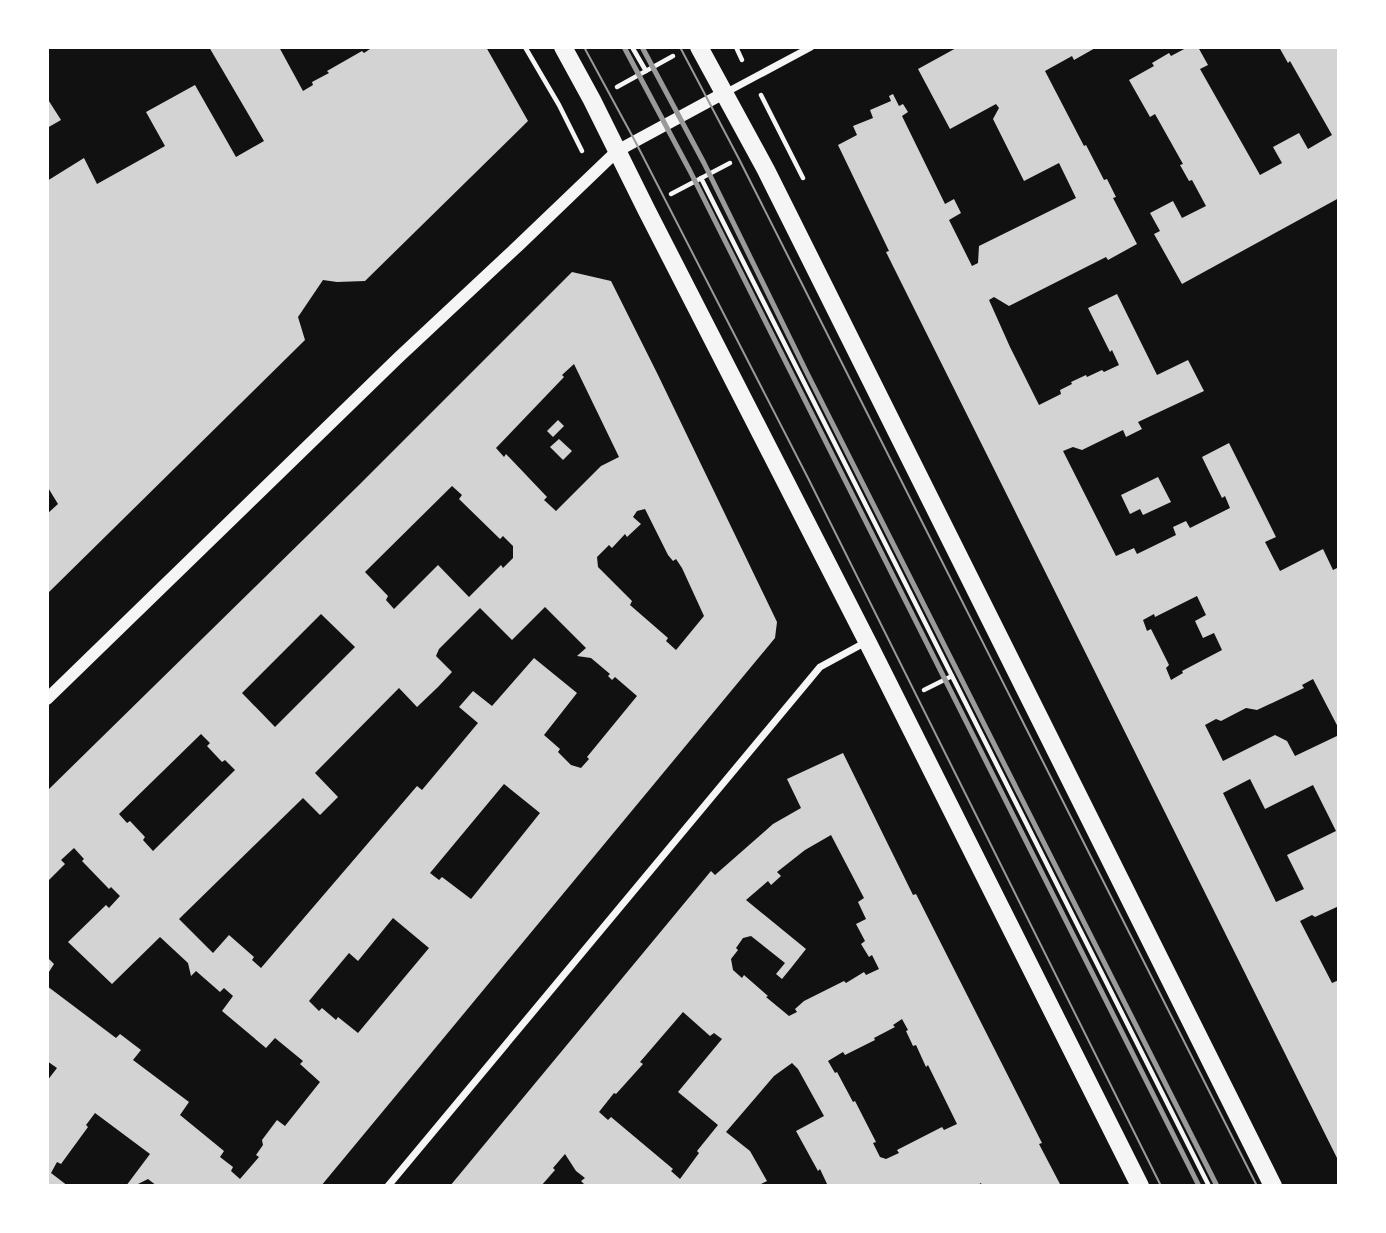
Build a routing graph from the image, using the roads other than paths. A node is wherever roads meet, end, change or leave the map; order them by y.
1 (563, 47) edge
2 (699, 47) edge
3 (811, 47) edge
4 (724, 93) junction
5 (617, 151) junction
6 (867, 641) junction
7 (47, 699) edge
8 (388, 1186) edge
9 (1140, 1186) edge
10 (1273, 1186) edge

1 - 5 main road
2 - 4 main road
3 - 4 street
4 - 5 street
4 - 10 main road
5 - 6 main road
5 - 7 street
6 - 8 street
6 - 9 main road

